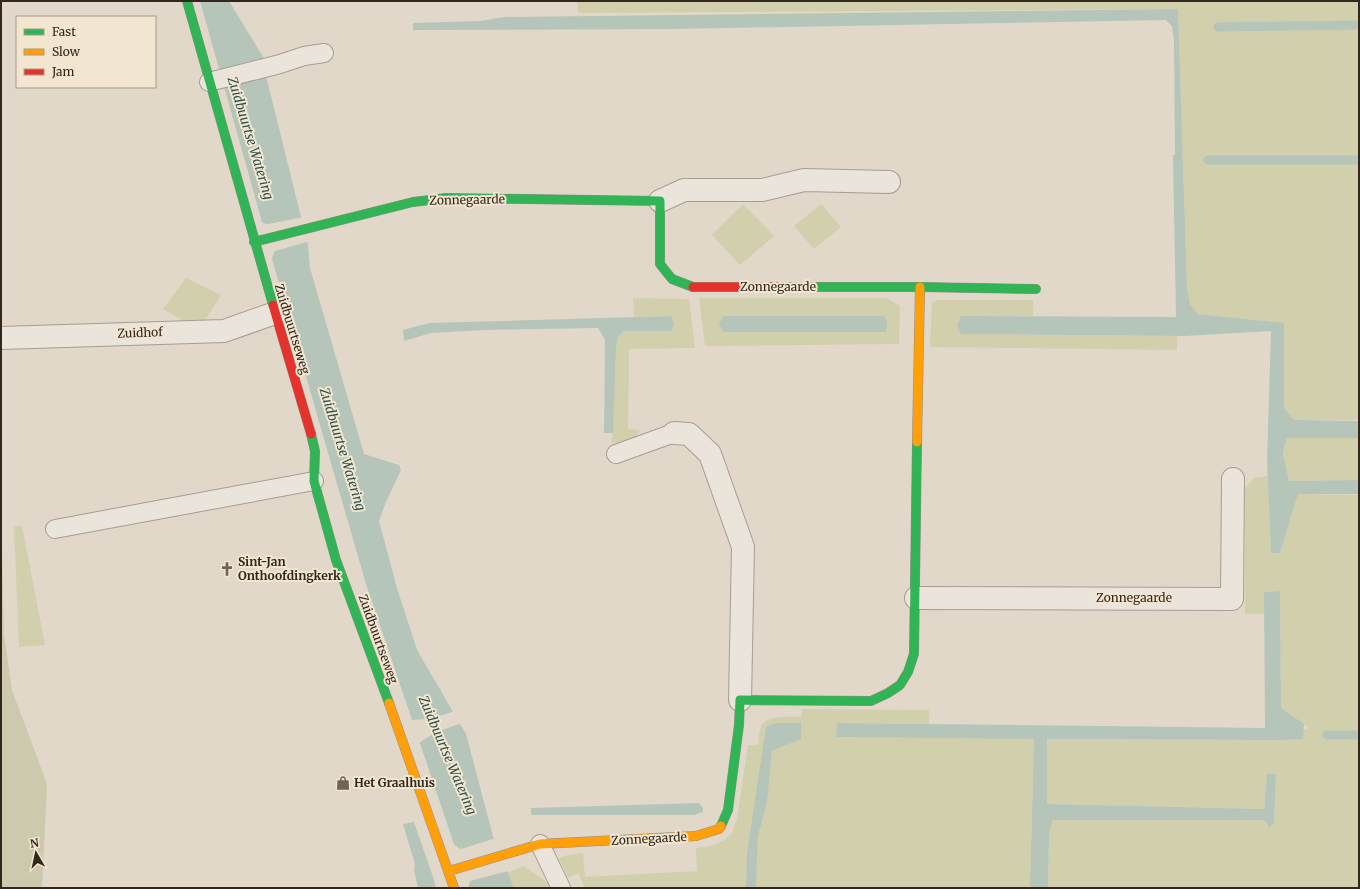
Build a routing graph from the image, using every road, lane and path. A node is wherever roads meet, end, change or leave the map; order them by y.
1 (186, 1) edge
2 (324, 53) dead end
3 (214, 81) junction
4 (889, 182) dead end
5 (660, 201) junction
6 (254, 242) junction
7 (920, 287) junction
8 (1036, 289) dead end
9 (276, 313) junction
10 (1, 338) edge
11 (674, 433) joint
12 (616, 454) dead end
13 (1233, 479) dead end
14 (314, 480) junction
15 (55, 529) dead end
16 (916, 598) junction
17 (740, 700) junction
18 (540, 844) junction
19 (449, 871) junction
20 (454, 888) edge
21 (561, 888) edge

1 - 3 street, Zuidbuurtseweg
2 - 3 lane
3 - 6 street, Zuidbuurtseweg
4 - 5 street, Zonnegaarde
5 - 6 street, Zonnegaarde
5 - 7 street, Zonnegaarde
6 - 9 street, Zuidbuurtseweg
7 - 8 street, Zonnegaarde
7 - 16 street
9 - 10 street, Zuidhof
9 - 14 street, Zuidbuurtseweg
11 - 12 lane
11 - 17 street, Zonnegaarde
13 - 16 street, Zonnegaarde
14 - 15 lane
14 - 19 street, Zuidbuurtseweg
16 - 17 street
17 - 18 street, Zonnegaarde
18 - 19 street, Zonnegaarde
18 - 21 lane
19 - 20 street, Zuidbuurtseweg

